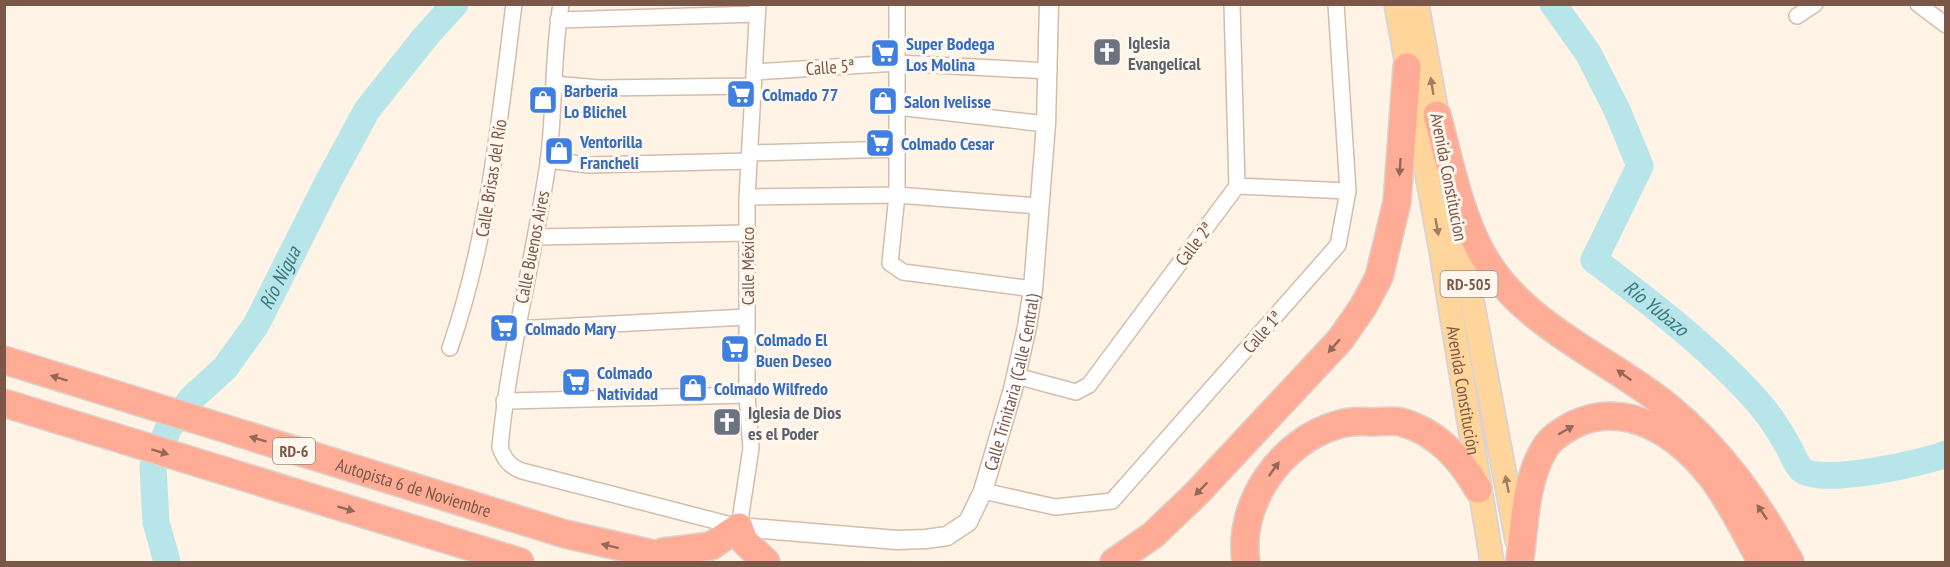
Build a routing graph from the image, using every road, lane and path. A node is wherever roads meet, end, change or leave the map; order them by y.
1 (514, 4) edge
2 (897, 4) edge
3 (1049, 4) edge
4 (1232, 4) edge
5 (1336, 4) edge
6 (1396, 4) edge
7 (1417, 4) edge
8 (1815, 4) edge
9 (1918, 4) edge
10 (757, 9) edge
11 (560, 12) edge
12 (1797, 16) dead end
13 (1946, 25) edge
14 (897, 63) junction
15 (1407, 67) junction
16 (1049, 71) junction
17 (754, 79) junction
18 (554, 84) junction
19 (897, 107) junction
20 (1437, 115) junction
21 (1046, 124) junction
22 (897, 149) junction
23 (749, 157) junction
24 (548, 160) junction
25 (1237, 186) junction
26 (1348, 191) junction
27 (897, 195) junction
28 (747, 197) junction
29 (1038, 206) junction
30 (748, 233) junction
31 (536, 237) junction
32 (1032, 289) junction
33 (747, 317) junction
34 (516, 329) junction
35 (450, 348) dead end
36 (4, 360) edge
37 (1016, 376) junction
38 (747, 395) junction
39 (504, 401) junction
40 (4, 403) edge
41 (1478, 489) junction
42 (983, 491) junction
43 (739, 527) junction
44 (639, 553) junction
45 (503, 560) edge
46 (1520, 560) edge
47 (688, 562) edge
48 (766, 562) edge
49 (1114, 562) edge
50 (1246, 562) edge
51 (1492, 562) edge
52 (1762, 562) edge
53 (1790, 562) edge

1 - 35 street, Calle Brisas del Río
2 - 14 street
3 - 16 street, Calle Trinitaria (Calle Central)
4 - 25 street
5 - 26 street, Calle 1ª
6 - 15 main road, Avenida Constitución / RD-505
20 -> 7 main road, Avenida Constitucion / RD-505
8 - 12 street
9 - 13 street
10 - 11 street
10 - 17 street, Calle México
11 - 18 street, Calle Buenos Aires
14 - 16 street, Calle 5ª
14 - 17 street, Calle 5ª
14 - 19 street
15 -> 41 main road, Avenida Constitución / RD-505
15 -> 49 highway
16 - 21 street, Calle Trinitaria (Calle Central)
17 - 18 street, Calle 5ª
17 - 23 street, Calle México
18 - 24 street, Calle Buenos Aires
19 - 21 street
19 - 22 street
46 -> 20 main road, Avenida Constitucion / RD-505
53 -> 20 highway
21 - 29 street, Calle Trinitaria (Calle Central)
22 - 23 street
22 - 27 street
23 - 24 street
23 - 28 street, Calle México
24 - 31 street, Calle Buenos Aires
25 - 26 street
25 - 37 street, Calle 2ª
26 - 42 street, Calle 1ª
27 - 28 street
27 - 29 street
27 - 32 street
28 - 30 street, Calle México
29 - 32 street, Calle Trinitaria (Calle Central)
30 - 31 street
30 - 33 street, Calle México
31 - 34 street, Calle Buenos Aires
32 - 37 street, Calle Trinitaria (Calle Central)
33 - 34 street
33 - 38 street, Calle México
34 - 39 street, Calle Buenos Aires
44 -> 36 highway, Autopista 6 de Noviembre / RD-6
37 - 42 street, Calle Trinitaria (Calle Central)
38 - 39 street
38 - 43 street, Calle México
39 - 43 street, Calle Buenos Aires
40 -> 45 highway, RD-6
50 -> 41 highway
41 - 51 main road, Avenida Constitución / RD-505
42 - 43 street, Calle Trinitaria (Calle Central)
43 - 44 highway
43 - 48 highway
44 - 47 highway, Autopista 6 de Noviembre / RD-6
46 -> 52 highway

